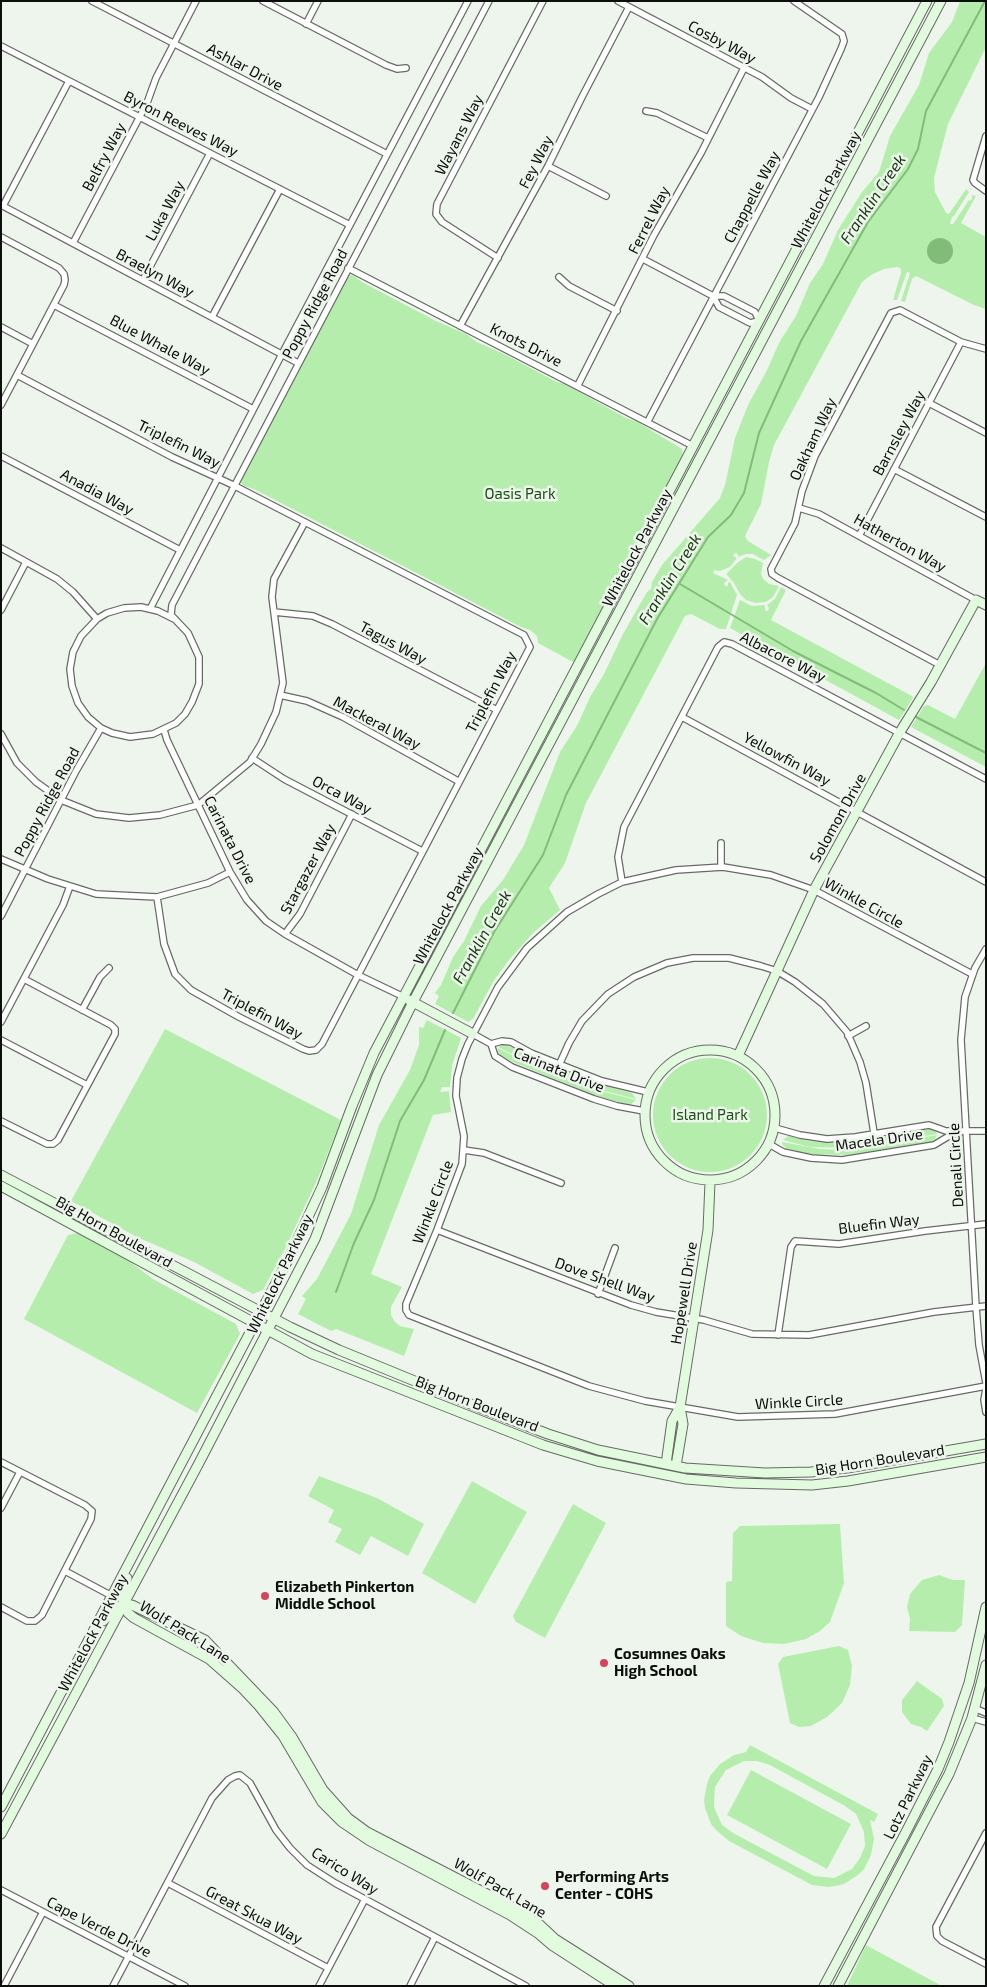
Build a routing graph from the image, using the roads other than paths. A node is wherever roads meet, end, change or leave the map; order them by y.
1 (92, 1) edge
2 (196, 1) edge
3 (263, 1) edge
4 (318, 1) edge
5 (468, 1) edge
6 (489, 1) edge
7 (543, 1) edge
8 (618, 1) edge
9 (794, 1) edge
10 (927, 1) edge
11 (941, 1) edge
12 (629, 7) junction
13 (919, 18) junction
14 (930, 23) junction
15 (306, 24) junction
16 (174, 44) junction
17 (1, 46) edge
18 (406, 68) dead end
19 (744, 68) junction
20 (69, 81) junction
21 (812, 109) junction
22 (646, 111) dead end
23 (139, 117) junction
24 (986, 136) edge
25 (708, 138) junction
26 (210, 153) junction
27 (387, 154) junction
28 (548, 166) junction
29 (280, 189) junction
30 (986, 191) edge
31 (606, 196) dead end
32 (2, 206) edge
33 (350, 225) junction
34 (1, 237) edge
35 (73, 243) junction
36 (498, 258) junction
37 (643, 259) junction
38 (348, 268) junction
39 (559, 277) dead end
40 (143, 280) junction
41 (713, 296) junction
42 (54, 305) junction
43 (617, 311) junction
44 (212, 317) junction
45 (759, 321) junction
46 (460, 326) junction
47 (769, 326) junction
48 (1, 327) edge
49 (961, 342) junction
50 (33, 344) junction
51 (986, 349) edge
52 (282, 354) junction
53 (298, 363) junction
54 (17, 375) junction
55 (578, 385) junction
56 (929, 403) junction
57 (1, 405) edge
58 (253, 408) junction
59 (648, 421) junction
60 (986, 432) edge
61 (693, 446) junction
62 (1, 456) edge
63 (894, 469) junction
64 (218, 477) junction
65 (234, 485) junction
66 (799, 508) junction
67 (986, 517) edge
68 (305, 522) junction
69 (859, 536) junction
70 (1, 548) edge
71 (180, 550) junction
72 (26, 562) junction
73 (976, 600) junction
74 (986, 605) edge
75 (150, 609) junction
76 (1, 610) edge
77 (274, 612) junction
78 (97, 619) junction
79 (174, 619) junction
80 (940, 665) junction
81 (280, 695) junction
82 (497, 710) junction
83 (682, 717) junction
84 (101, 728) junction
85 (164, 730) junction
86 (900, 732) junction
87 (1, 734) edge
88 (252, 758) junction
89 (986, 779) edge
90 (458, 781) junction
91 (61, 800) junction
92 (198, 806) junction
93 (857, 812) junction
94 (352, 814) junction
95 (721, 843) dead end
96 (422, 851) junction
97 (1, 859) edge
98 (721, 867) junction
99 (25, 870) junction
100 (230, 872) junction
101 (622, 882) junction
102 (986, 882) edge
103 (70, 886) junction
104 (814, 890) junction
105 (157, 897) junction
106 (1, 916) edge
107 (285, 934) junction
108 (986, 949) edge
109 (109, 968) dead end
110 (776, 972) junction
111 (972, 974) junction
112 (358, 975) junction
113 (24, 979) junction
114 (404, 997) junction
115 (413, 1002) junction
116 (82, 1010) junction
117 (1, 1022) edge
118 (866, 1026) dead end
119 (473, 1034) junction
120 (848, 1036) junction
121 (1, 1040) edge
122 (491, 1044) junction
123 (738, 1056) junction
124 (560, 1064) junction
125 (87, 1085) junction
126 (648, 1092) junction
127 (644, 1111) junction
128 (1, 1121) edge
129 (775, 1128) junction
130 (986, 1131) edge
131 (964, 1132) junction
132 (874, 1133) junction
133 (770, 1144) junction
134 (464, 1150) junction
135 (1, 1175) edge
136 (710, 1182) junction
137 (561, 1183) dead end
138 (1, 1186) edge
139 (986, 1224) edge
140 (972, 1225) junction
141 (438, 1230) junction
142 (615, 1248) dead end
143 (598, 1294) junction
144 (986, 1306) edge
145 (976, 1307) junction
146 (261, 1312) junction
147 (274, 1319) junction
148 (694, 1319) junction
149 (255, 1324) junction
150 (268, 1331) junction
151 (778, 1335) junction
152 (986, 1386) edge
153 (680, 1408) junction
154 (986, 1412) edge
155 (986, 1444) edge
156 (986, 1457) edge
157 (1, 1462) edge
158 (666, 1464) junction
159 (676, 1466) junction
160 (20, 1472) junction
161 (1, 1508) edge
162 (156, 1512) junction
163 (65, 1571) junction
164 (112, 1596) junction
165 (123, 1604) junction
166 (1, 1607) edge
167 (986, 1607) edge
168 (89, 1638) junction
169 (986, 1665) edge
170 (986, 1712) edge
171 (973, 1713) junction
172 (986, 1722) edge
173 (1, 1807) edge
174 (986, 1833) edge
175 (1, 1834) edge
176 (168, 1883) junction
177 (1, 1890) edge
178 (365, 1899) junction
179 (43, 1912) junction
180 (436, 1937) junction
181 (129, 1956) junction
182 (986, 1964) edge
183 (328, 1968) junction
184 (4, 1986) edge
185 (113, 1986) edge
186 (185, 1986) edge
187 (319, 1986) edge
188 (410, 1986) edge
189 (526, 1986) edge
190 (615, 1986) edge
191 (629, 1986) edge
192 (824, 1986) edge
193 (838, 1986) edge

1 - 16 street, Ashlar Drive
2 - 16 street, Belfry Way
3 - 15 street
4 - 15 street
5 - 27 street, Poppy Ridge Road
6 - 38 street, Poppy Ridge Road
7 - 36 street, Wayans Way
8 - 12 street, Cosby Way
9 - 21 street, Chappelle Way
10 - 13 main road, Whitelock Parkway
11 - 14 main road, Whitelock Parkway
12 - 19 street, Cosby Way
12 - 28 street, Fey Way
13 - 14 main road
13 - 45 main road, Whitelock Parkway
14 - 47 main road, Whitelock Parkway
15 - 18 street
16 - 23 street, Belfry Way
16 - 27 street, Ashlar Drive
17 - 20 street, Byron Reeves Way
19 - 21 street, Cosby Way
19 - 25 street, Ferrel Way
20 - 23 street, Byron Reeves Way
20 - 32 street
21 - 41 street, Chappelle Way
22 - 25 street
23 - 26 street, Byron Reeves Way
23 - 35 street, Belfry Way
24 - 30 street
25 - 37 street, Ferrel Way
26 - 29 street, Byron Reeves Way
26 - 40 street, Luka Way
27 - 33 street, Poppy Ridge Road
28 - 31 street
28 - 36 street, Fey Way
29 - 33 street, Byron Reeves Way
29 - 44 street
32 - 35 street, Braelyn Way
33 - 52 street, Poppy Ridge Road
34 - 42 street
35 - 40 street, Braelyn Way
36 - 46 street, Fey Way
37 - 41 street
37 - 43 street, Ferrel Way
38 - 46 street, Knots Drive
38 - 53 street, Poppy Ridge Road
39 - 43 street
40 - 44 street, Braelyn Way
41 - 45 street
41 - 45 street
41 - 59 street, Chappelle Way
42 - 50 street
42 - 58 street, Blue Whale Way
43 - 55 street, Ferrel Way
44 - 52 street, Braelyn Way
45 - 47 main road
45 - 61 main road, Whitelock Parkway
46 - 55 street, Knots Drive
47 - 115 main road, Whitelock Parkway
48 - 50 street
49 - 51 street
49 - 56 street, Barnsley Way
49 - 66 street, Oakham Way
50 - 54 street
52 - 53 street, Braelyn Way
52 - 58 street, Poppy Ridge Road
53 - 65 street, Poppy Ridge Road
54 - 57 street
54 - 64 street, Triplefin Way
55 - 59 street, Knots Drive
56 - 60 street
56 - 63 street, Barnsley Way
58 - 64 street, Poppy Ridge Road
59 - 61 street, Knots Drive
61 - 114 main road, Whitelock Parkway
62 - 71 street, Anadia Way
63 - 67 street
63 - 69 street, Barnsley Way
64 - 65 street, Triplefin Way
64 - 71 street, Poppy Ridge Road
65 - 68 street, Triplefin Way
65 - 79 street, Poppy Ridge Road
66 - 69 street, Hatherton Way
66 - 80 street, Oakham Way
68 - 77 street
68 - 82 street, Triplefin Way
69 - 73 street, Hatherton Way
70 - 72 street
71 - 75 street, Poppy Ridge Road
72 - 76 street
72 - 78 street
73 - 74 main road, Hatherton Way
73 - 80 main road, Solomon Drive
75 - 78 street
75 - 79 street
77 - 81 street
77 - 82 street, Tagus Way
78 - 84 street
79 - 85 street
80 - 86 main road, Solomon Drive
81 - 88 street
81 - 90 street, Mackeral Way
82 - 90 street, Triplefin Way
83 - 86 street, Albacore Way
83 - 93 street, Yellowfin Way
83 - 101 street, Albacore Way
84 - 85 street
84 - 91 street, Poppy Ridge Road
85 - 92 street, Carinata Drive
86 - 89 street, Albacore Way
86 - 93 main road, Solomon Drive
87 - 91 street
88 - 92 street
88 - 94 street, Orca Way
90 - 96 street, Triplefin Way
91 - 92 street
91 - 99 street, Poppy Ridge Road
92 - 100 street, Carinata Drive
93 - 102 street, Yellowfin Way
93 - 104 main road, Solomon Drive
94 - 96 street, Orca Way
94 - 107 street, Stargazer Way
95 - 98 street
96 - 112 street, Triplefin Way
97 - 99 street
98 - 101 street, Winkle Circle
98 - 104 street, Winkle Circle
99 - 103 street
99 - 106 street, Poppy Ridge Road
100 - 105 street
100 - 107 street, Carinata Drive
101 - 119 street, Winkle Circle
103 - 105 street
103 - 113 street
104 - 110 main road, Solomon Drive
104 - 111 street, Winkle Circle
105 - 112 street, Triplefin Way
107 - 112 street, Carinata Drive
108 - 111 street, Denali Circle
109 - 116 street
110 - 120 street
110 - 123 main road, Solomon Drive
110 - 124 street
111 - 131 street, Denali Circle
112 - 114 street, Carinata Drive
113 - 116 street
113 - 117 street
114 - 115 main road
114 - 146 main road, Whitelock Parkway
115 - 119 main road
115 - 147 main road, Whitelock Parkway
116 - 125 street
118 - 120 street
119 - 122 street
119 - 134 street, Winkle Circle
120 - 132 street
121 - 125 street
122 - 124 street, Carinata Drive
122 - 127 street, Carinata Drive
123 - 126 main road
123 - 129 main road
124 - 126 street, Carinata Drive
125 - 128 street
126 - 127 main road
127 - 136 main road
129 - 132 street, Macela Drive
129 - 133 main road
130 - 131 street
131 - 132 street, Macela Drive
131 - 133 street, Macela Drive
131 - 140 street, Denali Circle
133 - 136 main road
134 - 137 street
134 - 141 street, Winkle Circle
135 - 146 main road, Big Horn Boulevard
136 - 148 main road, Hopewell Drive
138 - 149 main road, Big Horn Boulevard
139 - 140 street
140 - 145 street, Denali Circle
140 - 151 street, Bluefin Way
141 - 143 street, Dove Shell Way
141 - 153 street, Winkle Circle
142 - 143 street
143 - 148 street, Dove Shell Way
144 - 145 street, Dove Shell Way
145 - 151 street, Dove Shell Way
145 - 152 street, Denali Circle
146 - 147 main road, Big Horn Boulevard
146 - 149 main road, Whitelock Parkway
147 - 150 main road, Whitelock Parkway
147 - 158 main road, Big Horn Boulevard
148 - 151 street, Dove Shell Way
148 - 153 main road, Hopewell Drive
149 - 150 main road, Big Horn Boulevard
149 - 162 main road, Whitelock Parkway
150 - 156 main road, Big Horn Boulevard
150 - 165 main road, Whitelock Parkway
152 - 153 street, Winkle Circle
152 - 154 street, Denali Circle
153 - 158 main road, Hopewell Drive
153 - 159 main road, Hopewell Drive
155 - 159 main road, Big Horn Boulevard
157 - 160 street
158 - 159 main road, Big Horn Boulevard
160 - 161 street
160 - 163 street
162 - 164 main road, Whitelock Parkway
162 - 165 main road
163 - 164 street
163 - 166 street
164 - 168 main road, Whitelock Parkway
165 - 168 main road
165 - 175 main road, Whitelock Parkway
165 - 190 main road, Wolf Pack Lane
165 - 191 main road, Wolf Pack Lane
167 - 192 main road, Lotz Parkway
168 - 173 main road, Whitelock Parkway
169 - 171 main road, Lotz Parkway
170 - 171 street
171 - 172 street
171 - 193 main road, Lotz Parkway
174 - 182 street
176 - 178 street, Carico Way
176 - 181 street, Carico Way
176 - 183 street, Great Skua Way
177 - 179 street, Cape Verde Drive
178 - 180 street, Carico Way
178 - 183 street
179 - 181 street, Cape Verde Drive
179 - 184 street
180 - 188 street
180 - 189 street, Carico Way
181 - 185 street, Carico Way
181 - 186 street, Cape Verde Drive
183 - 187 street

